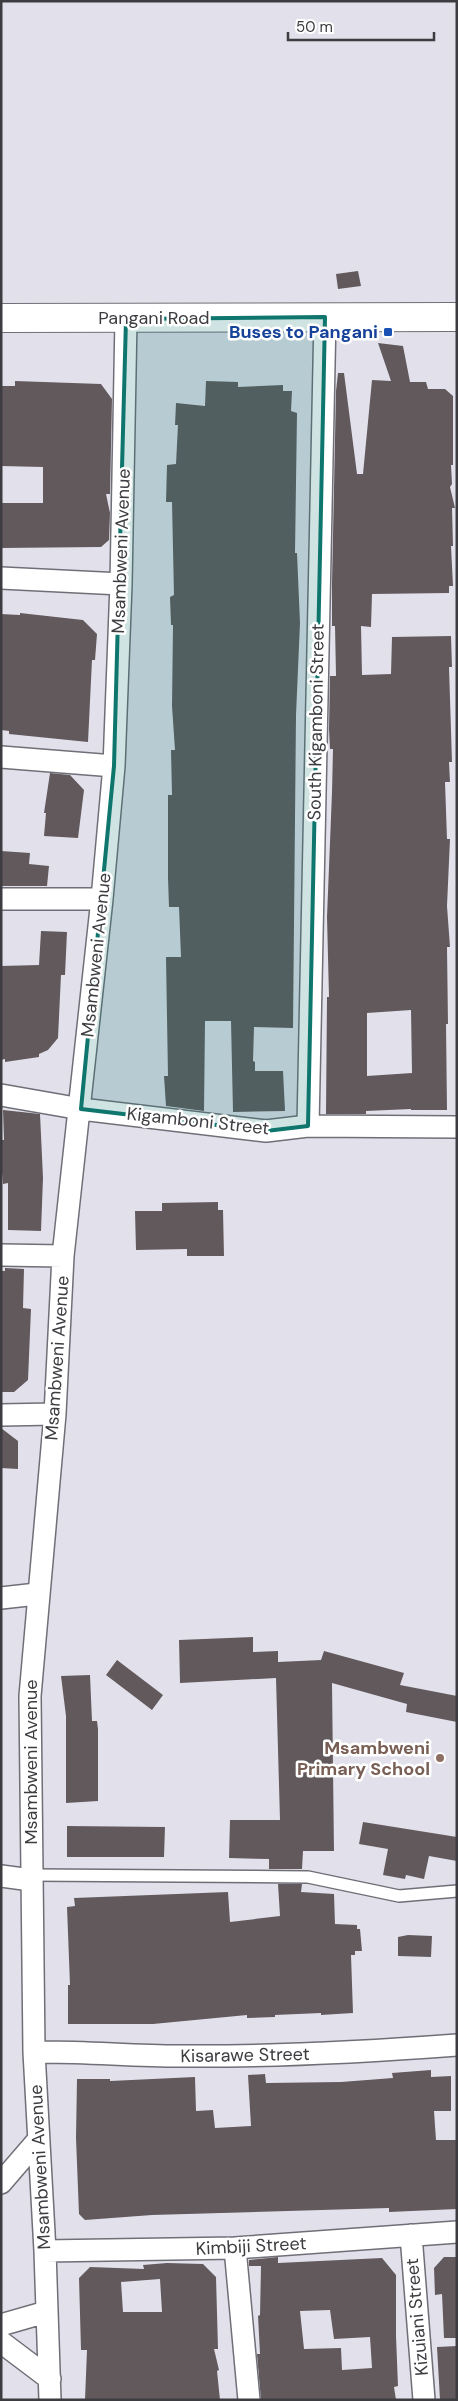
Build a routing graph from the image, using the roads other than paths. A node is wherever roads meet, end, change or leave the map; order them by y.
1 (325, 317) junction
2 (457, 317) edge
3 (1, 318) edge
4 (126, 319) junction
5 (1, 578) edge
6 (121, 584) junction
7 (1, 757) edge
8 (114, 766) junction
9 (1, 899) edge
10 (102, 899) junction
11 (1, 1095) edge
12 (81, 1108) junction
13 (308, 1126) junction
14 (457, 1127) edge
15 (1, 1254) edge
16 (63, 1256) junction
17 (55, 1414) junction
18 (1, 1415) edge
19 (38, 1594) junction
20 (1, 1598) edge
21 (1, 1876) edge
22 (31, 1878) junction
23 (457, 1892) edge
24 (457, 2045) edge
25 (34, 2052) junction
26 (38, 2140) junction
27 (1, 2183) edge
28 (457, 2232) edge
29 (410, 2235) junction
30 (235, 2248) junction
31 (45, 2251) junction
32 (46, 2312) junction
33 (1, 2325) edge
34 (1, 2342) edge
35 (50, 2390) edge
36 (248, 2400) edge
37 (424, 2400) edge

1 - 2 main road, Pangani Road
1 - 4 main road, Pangani Road
1 - 13 street, South Kigamboni Street
3 - 4 main road, Pangani Road
4 - 6 street, Msambweni Avenue
5 - 6 street
6 - 8 street, Msambweni Avenue
7 - 8 street
8 - 10 street, Msambweni Avenue
9 - 10 street
10 - 12 street, Msambweni Avenue
11 - 12 street, Kigamboni Street
12 - 13 street, Kigamboni Street
12 - 16 street, Msambweni Avenue
13 - 14 street, Kigamboni Street
15 - 16 street
16 - 17 street, Msambweni Avenue
17 - 18 street
17 - 19 street, Msambweni Avenue
19 - 20 street
19 - 22 street, Msambweni Avenue
21 - 22 street
22 - 23 lane
22 - 25 street, Msambweni Avenue
24 - 25 street, Kisarawe Street
25 - 26 street, Msambweni Avenue
26 - 27 street
26 - 31 street, Msambweni Avenue
28 - 29 street, Kimbiji Street
29 - 30 street, Kimbiji Street
29 - 37 street, Kizuiani Street
30 - 31 street, Kimbiji Street
30 - 36 street
31 - 32 street, Msambweni Avenue
32 - 33 street
32 - 35 street, Msambweni Avenue
34 - 35 street

